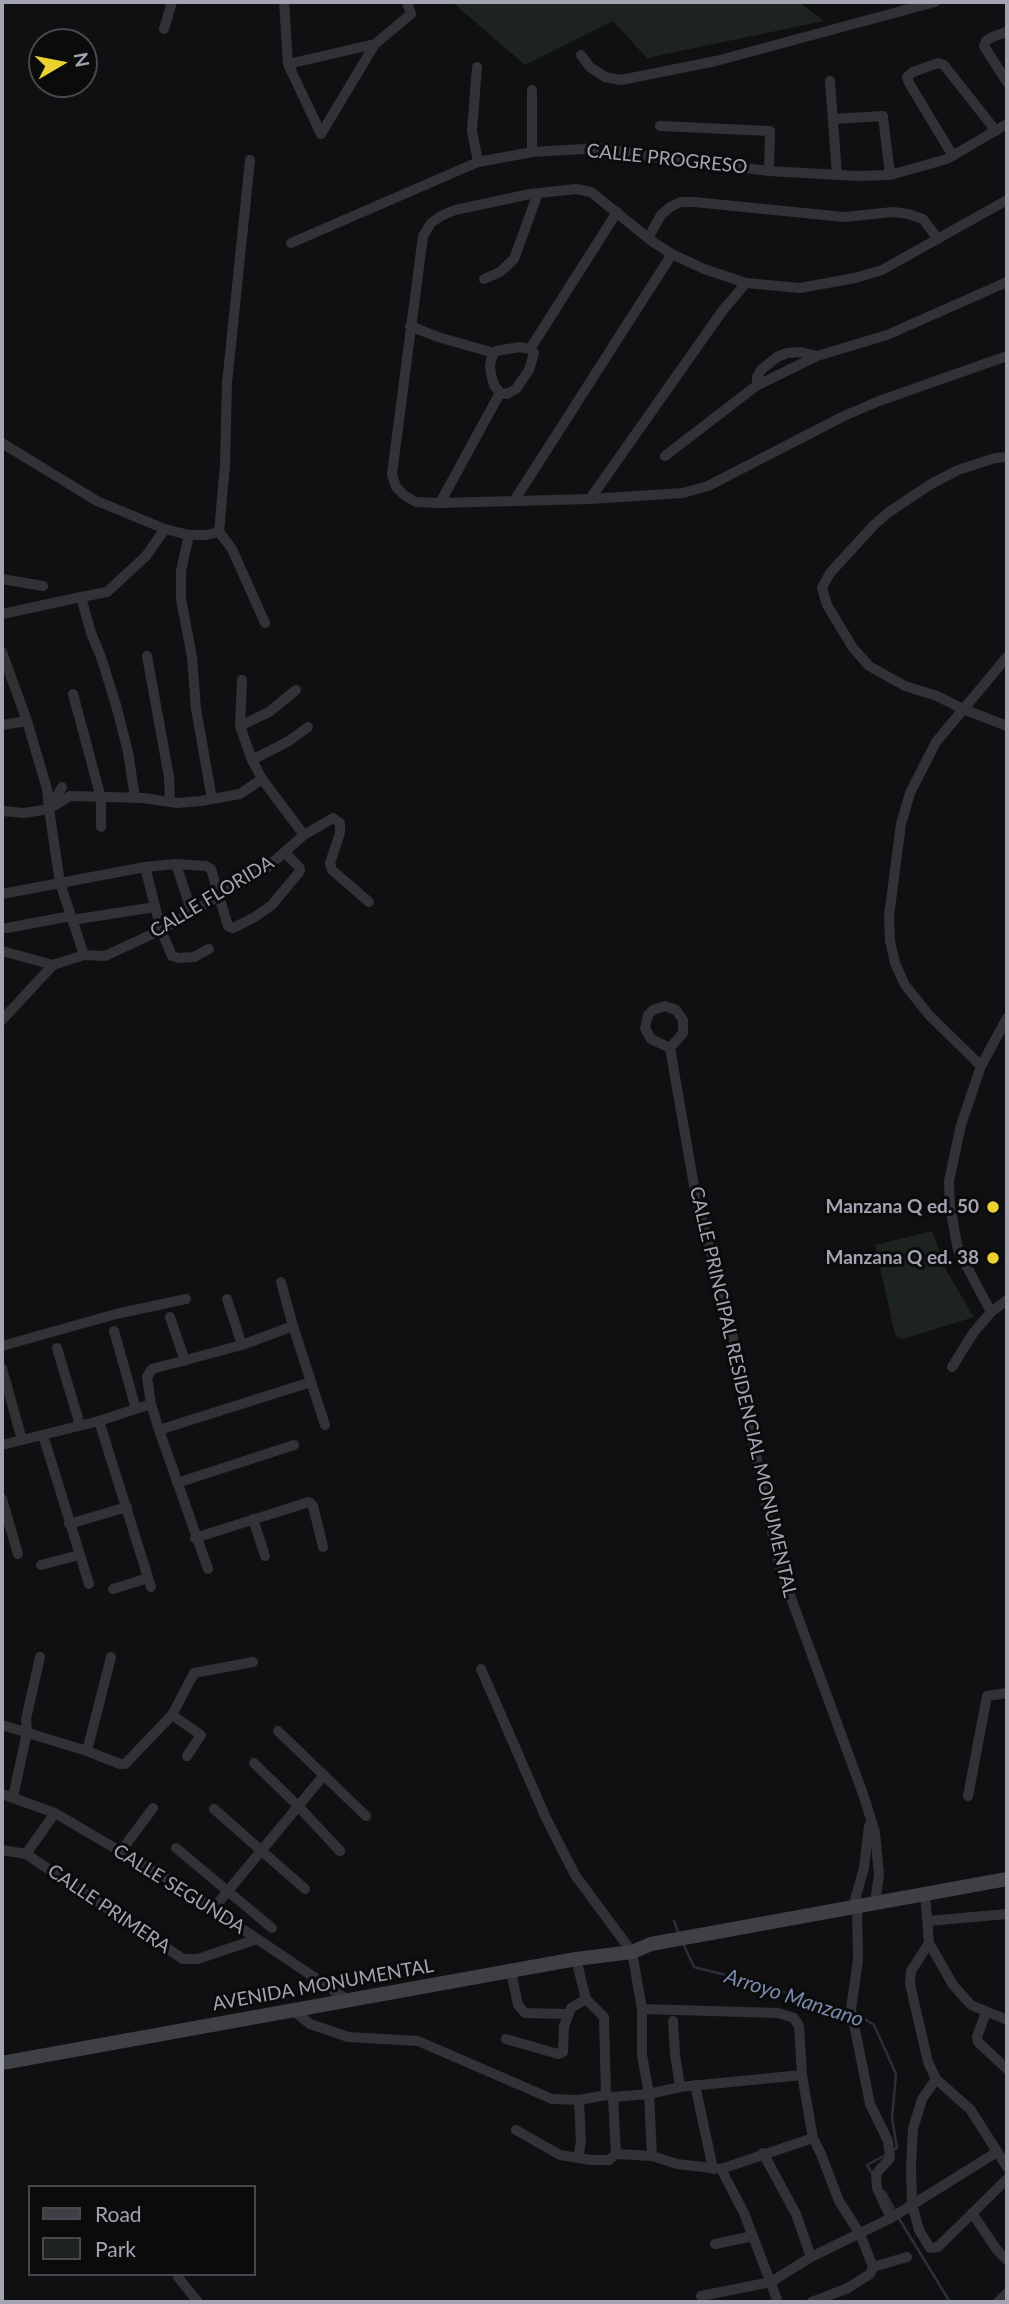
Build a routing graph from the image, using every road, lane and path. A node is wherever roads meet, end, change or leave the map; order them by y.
1 (172, 2) edge
2 (284, 2) edge
3 (407, 2) edge
4 (935, 2) edge
5 (164, 29) dead end
6 (1007, 32) edge
7 (375, 44) junction
8 (580, 54) dead end
9 (288, 64) junction
10 (477, 67) dead end
11 (830, 81) dead end
12 (1007, 82) edge
13 (532, 90) dead end
14 (833, 119) junction
15 (1007, 124) edge
16 (660, 126) dead end
17 (996, 131) junction
18 (533, 152) junction
19 (953, 156) junction
20 (250, 160) dead end
21 (478, 162) junction
22 (769, 171) junction
23 (837, 175) junction
24 (890, 175) junction
25 (538, 193) junction
26 (1007, 200) edge
27 (617, 212) junction
28 (648, 237) junction
29 (938, 239) junction
30 (291, 243) dead end
31 (672, 254) junction
32 (484, 279) dead end
33 (1007, 282) edge
34 (746, 283) junction
35 (410, 326) junction
36 (530, 349) junction
37 (494, 353) junction
38 (1007, 356) edge
39 (500, 393) junction
40 (2, 443) edge
41 (665, 456) dead end
42 (1007, 457) edge
43 (590, 499) junction
44 (514, 501) junction
45 (440, 503) junction
46 (165, 529) junction
47 (219, 531) junction
48 (189, 535) junction
49 (2, 579) edge
50 (44, 586) dead end
51 (81, 597) junction
52 (2, 614) edge
53 (265, 623) dead end
54 (2, 652) edge
55 (146, 656) dead end
56 (1007, 657) edge
57 (242, 680) dead end
58 (296, 690) dead end
59 (73, 694) dead end
60 (963, 709) junction
61 (26, 721) junction
62 (2, 725) edge
63 (240, 726) junction
64 (1007, 726) edge
65 (308, 727) dead end
66 (252, 760) junction
67 (262, 779) junction
68 (62, 787) dead end
69 (100, 798) junction
70 (135, 798) junction
71 (212, 799) junction
72 (170, 802) junction
73 (49, 809) junction
74 (2, 811) edge
75 (101, 827) dead end
76 (304, 835) junction
77 (285, 853) junction
78 (176, 864) junction
79 (145, 867) junction
80 (60, 883) junction
81 (2, 894) edge
82 (219, 897) junction
83 (369, 902) dead end
84 (155, 907) junction
85 (191, 910) junction
86 (72, 918) junction
87 (7, 929) dead end
88 (161, 930) junction
89 (209, 949) dead end
90 (2, 951) edge
91 (83, 955) junction
92 (53, 965) junction
93 (1007, 1018) edge
94 (2, 1020) edge
95 (670, 1048) dead end
96 (981, 1066) junction
97 (281, 1282) dead end
98 (186, 1299) dead end
99 (227, 1299) dead end
100 (1007, 1300) edge
101 (991, 1312) junction
102 (170, 1317) dead end
103 (293, 1326) junction
104 (114, 1331) dead end
105 (242, 1345) junction
106 (2, 1346) edge
107 (57, 1348) dead end
108 (185, 1360) junction
109 (952, 1367) dead end
110 (2, 1368) edge
111 (311, 1381) junction
112 (151, 1404) junction
113 (136, 1409) junction
114 (99, 1421) junction
115 (80, 1425) junction
116 (326, 1425) dead end
117 (159, 1430) junction
118 (43, 1435) junction
119 (22, 1440) junction
120 (2, 1445) edge
121 (294, 1445) dead end
122 (177, 1483) junction
123 (2, 1499) edge
124 (127, 1507) junction
125 (253, 1519) junction
126 (69, 1524) junction
127 (195, 1538) junction
128 (7, 1539) edge
129 (323, 1547) dead end
130 (18, 1554) dead end
131 (79, 1555) junction
132 (265, 1556) dead end
133 (41, 1565) dead end
134 (208, 1569) dead end
135 (89, 1584) dead end
136 (113, 1589) dead end
137 (40, 1657) dead end
138 (111, 1657) dead end
139 (253, 1662) dead end
140 (481, 1669) dead end
141 (1007, 1693) edge
142 (172, 1715) junction
143 (2, 1725) edge
144 (278, 1731) dead end
145 (27, 1732) junction
146 (87, 1751) junction
147 (187, 1756) dead end
148 (254, 1763) dead end
149 (324, 1775) junction
150 (7, 1796) edge
151 (968, 1796) dead end
152 (299, 1806) junction
153 (153, 1808) dead end
154 (214, 1809) dead end
155 (868, 1809) junction
156 (55, 1813) junction
157 (366, 1816) dead end
158 (176, 1848) dead end
159 (2, 1850) edge
160 (121, 1851) junction
161 (261, 1851) junction
162 (340, 1851) dead end
163 (26, 1854) junction
164 (864, 1868) junction
165 (878, 1870) junction
166 (1007, 1879) edge
167 (305, 1889) dead end
168 (228, 1890) junction
169 (925, 1893) junction
170 (875, 1903) junction
171 (855, 1907) junction
172 (212, 1909) junction
173 (1007, 1914) edge
174 (928, 1921) junction
175 (272, 1928) dead end
176 (257, 1938) junction
177 (929, 1944) junction
178 (632, 1952) junction
179 (576, 1959) junction
180 (511, 1971) junction
181 (586, 1999) junction
182 (348, 2000) junction
183 (642, 2009) junction
184 (293, 2011) junction
185 (986, 2012) junction
186 (569, 2014) junction
187 (1007, 2020) edge
188 (673, 2021) dead end
189 (506, 2039) dead end
190 (2, 2063) edge
191 (1007, 2069) edge
192 (802, 2075) junction
193 (936, 2079) junction
194 (695, 2085) junction
195 (680, 2087) junction
196 (649, 2094) junction
197 (610, 2096) junction
198 (579, 2100) junction
199 (516, 2130) dead end
200 (813, 2138) junction
201 (997, 2152) junction
202 (763, 2153) junction
203 (616, 2154) junction
204 (652, 2156) junction
205 (578, 2158) junction
206 (1007, 2167) edge
207 (717, 2169) junction
208 (1007, 2179) edge
209 (911, 2205) junction
210 (972, 2213) junction
211 (893, 2218) junction
212 (860, 2234) junction
213 (753, 2236) junction
214 (715, 2244) dead end
215 (907, 2257) dead end
216 (811, 2258) junction
217 (1007, 2260) edge
218 (873, 2267) junction
219 (178, 2277) dead end
220 (771, 2282) junction
221 (1007, 2293) edge
222 (701, 2296) dead end
223 (820, 2301) edge
224 (198, 2302) edge
225 (778, 2302) edge
226 (998, 2302) edge

1 - 5 street
2 - 9 street
3 - 7 street
4 - 8 street
6 - 12 street
7 - 9 street
7 - 9 street
10 - 21 street
11 - 14 street
13 - 18 street
14 - 23 street
14 - 24 street
15 - 17 street, CALLE PROGRESO
16 - 22 street
17 - 19 street, CALLE PROGRESO
17 - 19 street
18 - 21 street, CALLE PROGRESO
18 - 22 street, CALLE PROGRESO
19 - 24 street, CALLE PROGRESO
20 - 47 street
21 - 30 street, CALLE PROGRESO
22 - 23 street, CALLE PROGRESO
23 - 24 street, CALLE PROGRESO
25 - 27 street
25 - 32 street
25 - 35 street
26 - 29 street
27 - 28 street
27 - 36 street
28 - 29 street
28 - 31 street
29 - 34 street
31 - 34 street
31 - 44 street
33 - 41 street
34 - 43 street
35 - 37 street
35 - 45 street
36 - 37 street
36 - 39 street
37 - 39 street
38 - 43 street
39 - 45 street
40 - 46 street
42 - 60 street
43 - 44 street
44 - 45 street
46 - 48 street
46 - 51 street
47 - 48 street
47 - 53 street
48 - 71 street
49 - 50 street
51 - 52 street
51 - 70 street
54 - 61 street
55 - 72 street
56 - 60 street
57 - 63 street
58 - 63 street
59 - 69 street
60 - 64 street
60 - 96 street
61 - 62 street
61 - 73 street
63 - 66 street
65 - 66 street
66 - 67 street
67 - 71 street
67 - 76 street
68 - 73 street
69 - 70 street
69 - 73 street
69 - 75 street
70 - 72 street
71 - 72 street
73 - 74 street
73 - 80 street
76 - 77 street, CALLE FLORIDA
76 - 83 street, CALLE FLORIDA
77 - 82 street, CALLE FLORIDA
77 - 82 street
78 - 79 street
78 - 82 street
78 - 85 street
79 - 80 street
79 - 84 street
80 - 81 street
80 - 86 street
82 - 85 street, CALLE FLORIDA
84 - 86 street
84 - 88 street
85 - 88 street, CALLE FLORIDA
86 - 87 street
86 - 91 street
88 - 89 street
88 - 91 street, CALLE FLORIDA
90 - 92 street
91 - 92 street, CALLE FLORIDA
92 - 94 street, CALLE FLORIDA
93 - 96 street
95 - 155 street, CALLE PRINCIPAL RESIDENCIAL MONUMENTAL
96 - 101 street
97 - 103 street
98 - 106 street
99 - 105 street
100 - 101 street
101 - 109 street
102 - 108 street
103 - 105 street
103 - 111 street
104 - 113 street
105 - 108 street
107 - 115 street
108 - 112 street
110 - 119 street
111 - 116 street
111 - 117 street
112 - 113 street
112 - 117 street
113 - 114 street
114 - 115 street
114 - 124 street
115 - 118 street
117 - 122 street
118 - 119 street
118 - 126 street
119 - 120 street
121 - 122 street
122 - 127 street
123 - 128 street
124 - 126 street
124 - 136 street
125 - 127 street
125 - 129 street
125 - 132 street
126 - 131 street
127 - 134 street
128 - 130 street
131 - 133 street
131 - 135 street
137 - 145 street
138 - 146 street
139 - 142 street
140 - 178 street
141 - 151 street
142 - 146 street
142 - 147 street
143 - 145 street
144 - 149 street
145 - 146 street
145 - 150 street
148 - 152 street
149 - 152 street
149 - 157 street
150 - 156 street, CALLE SEGUNDA
152 - 161 street
152 - 162 street
153 - 160 street
154 - 161 street
155 - 164 street, CALLE PRINCIPAL RESIDENCIAL MONUMENTAL
155 - 165 street, CALLE PRINCIPAL RESIDENCIAL MONUMENTAL
156 - 160 street, CALLE SEGUNDA
156 - 163 street
158 - 168 street
159 - 163 street, CALLE PRIMERA
160 - 172 street, CALLE SEGUNDA
161 - 167 street
161 - 168 street
163 - 176 street, CALLE PRIMERA
164 - 165 street
164 - 171 street, CALLE PRINCIPAL RESIDENCIAL MONUMENTAL
165 - 170 street, CALLE PRINCIPAL RESIDENCIAL MONUMENTAL
166 - 169 main road
168 - 172 street
168 - 175 street
169 - 170 main road
169 - 174 street
170 - 171 main road
171 - 178 main road, AVENIDA MONUMENTAL
171 - 211 street, CALLE PRINCIPAL RESIDENCIAL MONUMENTAL
172 - 176 street, CALLE SEGUNDA
173 - 174 street
174 - 177 street
176 - 182 street, CALLE SEGUNDA
177 - 185 street
177 - 193 street
178 - 179 main road, AVENIDA MONUMENTAL
178 - 183 street
179 - 180 main road, AVENIDA MONUMENTAL
179 - 181 street
180 - 182 main road, AVENIDA MONUMENTAL
180 - 186 street
181 - 186 street
181 - 197 street
182 - 184 main road, AVENIDA MONUMENTAL
183 - 192 street
183 - 196 street
184 - 190 main road, AVENIDA MONUMENTAL
184 - 198 street
185 - 187 street
185 - 191 street
186 - 189 street
188 - 195 street
192 - 194 street
192 - 200 street
193 - 201 street
193 - 209 street
194 - 195 street
194 - 207 street
195 - 196 street
196 - 197 street
196 - 204 street
197 - 198 street
197 - 203 street
198 - 205 street
199 - 205 street
200 - 202 street
200 - 212 street
201 - 206 street
201 - 209 street
202 - 207 street
202 - 216 street
203 - 204 street
203 - 205 street
204 - 207 street
207 - 213 street
208 - 210 street
209 - 210 street
209 - 211 street
210 - 217 street
211 - 212 street
212 - 216 street
212 - 218 street
213 - 214 street
213 - 220 street
215 - 218 street
216 - 220 street
218 - 223 street
219 - 224 street
220 - 222 street
220 - 225 street
221 - 226 street

